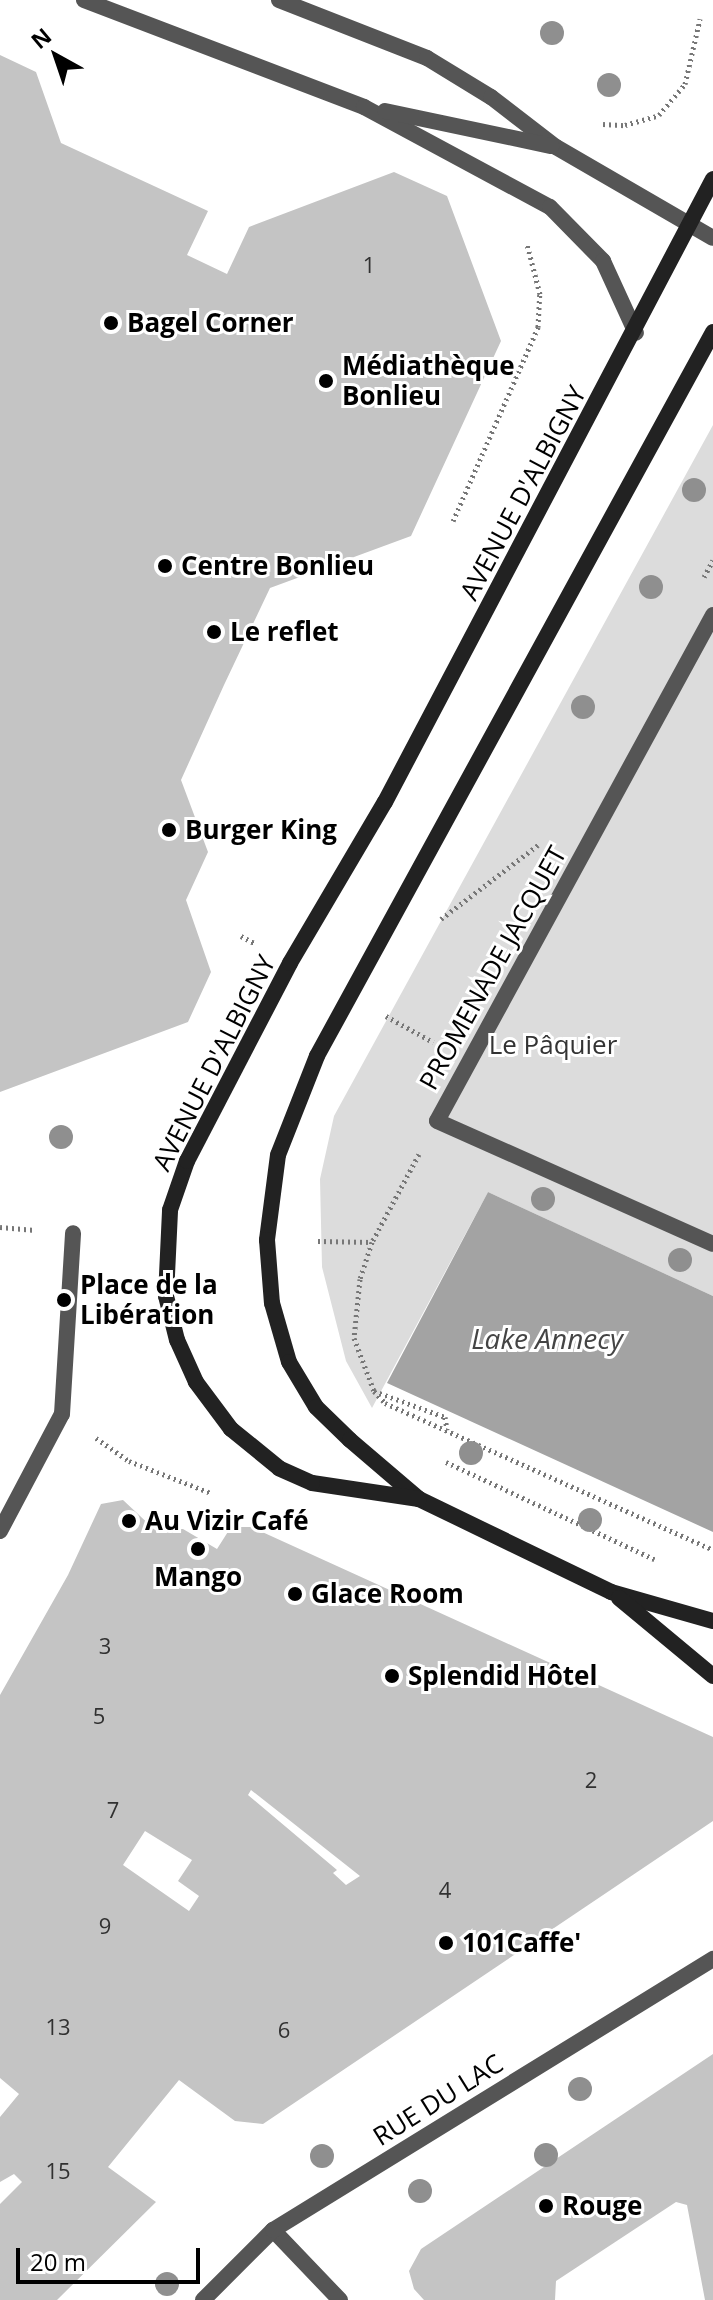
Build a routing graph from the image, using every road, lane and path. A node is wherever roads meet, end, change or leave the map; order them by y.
1 (84, 0) edge
2 (279, 0) edge
3 (700, 19) dead end
4 (364, 107) junction
5 (599, 124) dead end
6 (556, 147) junction
7 (713, 179) edge
8 (689, 224) junction
9 (523, 232) dead end
10 (713, 238) edge
11 (713, 332) edge
12 (636, 333) junction
13 (453, 521) dead end
14 (713, 560) edge
15 (698, 587) dead end
16 (713, 615) edge
17 (545, 838) dead end
18 (430, 929) dead end
19 (375, 1009) dead end
20 (468, 1061) junction
21 (437, 1121) junction
22 (73, 1233) dead end
23 (318, 1241) dead end
24 (372, 1242) junction
25 (713, 1244) edge
26 (374, 1391) junction
27 (62, 1414) junction
28 (447, 1431) junction
29 (432, 1456) dead end
30 (211, 1493) dead end
31 (419, 1499) junction
32 (0, 1531) edge
33 (713, 1550) edge
34 (656, 1560) dead end
35 (611, 1592) junction
36 (713, 1621) edge
37 (713, 1676) edge
38 (713, 1959) edge
39 (273, 2230) junction
40 (203, 2300) edge
41 (340, 2300) edge

1 - 4 street
2 - 6 street
3 - 5 path
4 - 6 street
4 - 12 street
6 - 8 street
7 - 8 main road, AVENUE D'ALBIGNY
8 - 10 street
8 - 12 main road, AVENUE D'ALBIGNY
9 - 13 path
11 - 31 main road
12 - 31 main road, AVENUE D'ALBIGNY
14 - 15 path
16 - 20 street, PROMENADE JACQUET
17 - 18 path
19 - 20 path
20 - 21 street, PROMENADE JACQUET
21 - 24 path
21 - 25 street, PROMENADE JACQUET
22 - 27 street
23 - 24 path
24 - 26 path
26 - 28 path
26 - 28 path
27 - 30 path
27 - 32 street
28 - 33 path
29 - 34 path
31 - 35 main road
35 - 36 main road
35 - 37 main road
38 - 39 street, RUE DU LAC
39 - 40 street, RUE DU LAC
39 - 41 street

